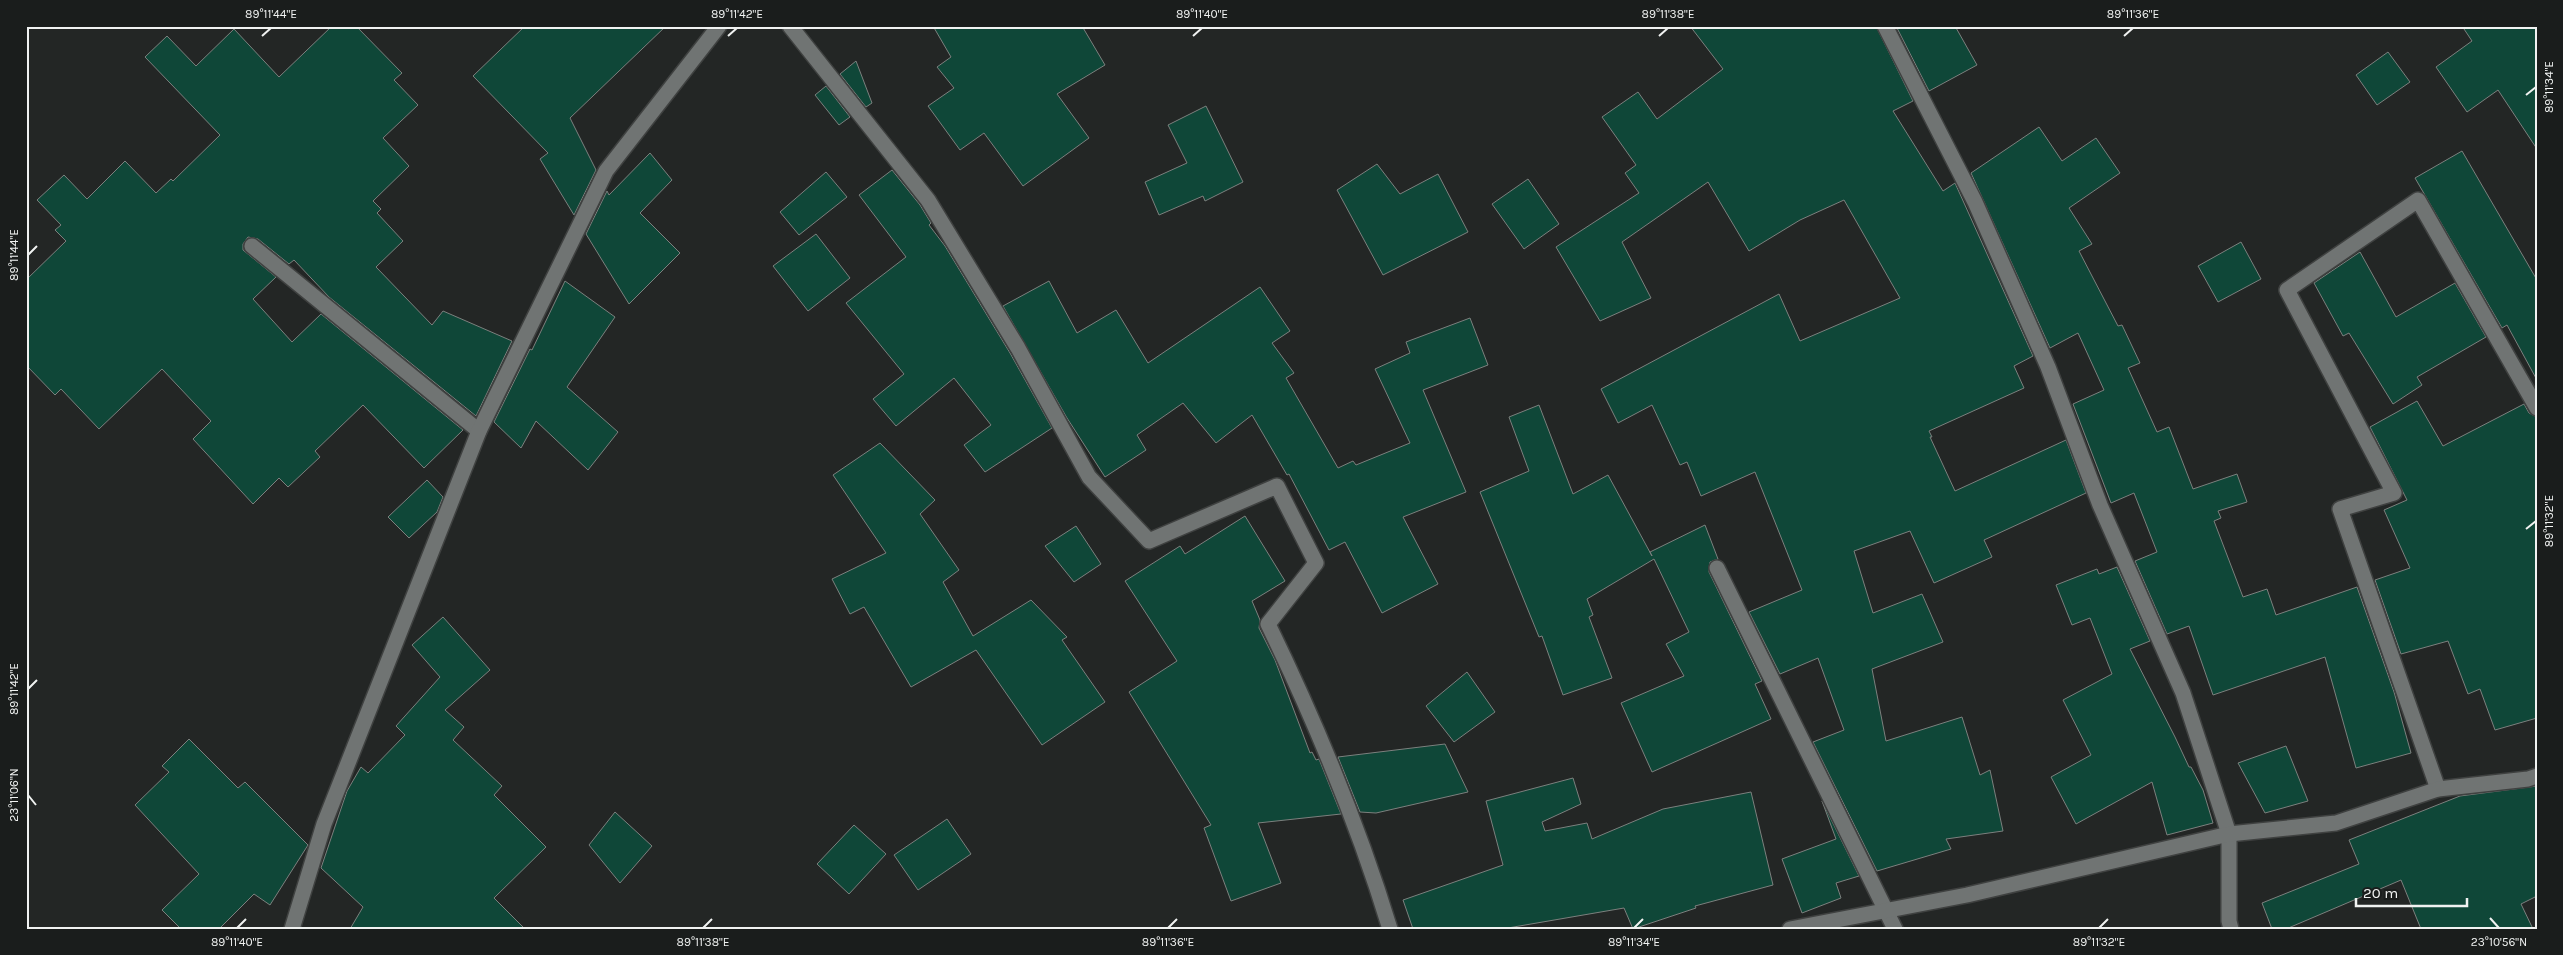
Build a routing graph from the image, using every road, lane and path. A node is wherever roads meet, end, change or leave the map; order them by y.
1 (719, 26) edge
2 (790, 26) edge
3 (1885, 26) edge
4 (252, 246) dead end
5 (2537, 408) edge
6 (479, 431) junction
7 (1717, 568) dead end
8 (2537, 776) edge
9 (2438, 790) junction
10 (2229, 834) junction
11 (1885, 911) junction
12 (292, 929) edge
13 (1390, 929) edge
14 (1790, 929) edge
15 (1895, 929) edge
16 (2231, 929) edge

1 - 6 street
2 - 13 street
3 - 10 street
4 - 6 street
5 - 9 street
6 - 12 street
7 - 11 street
8 - 9 street
9 - 10 street
10 - 11 street
10 - 16 street
11 - 14 street
11 - 15 street

